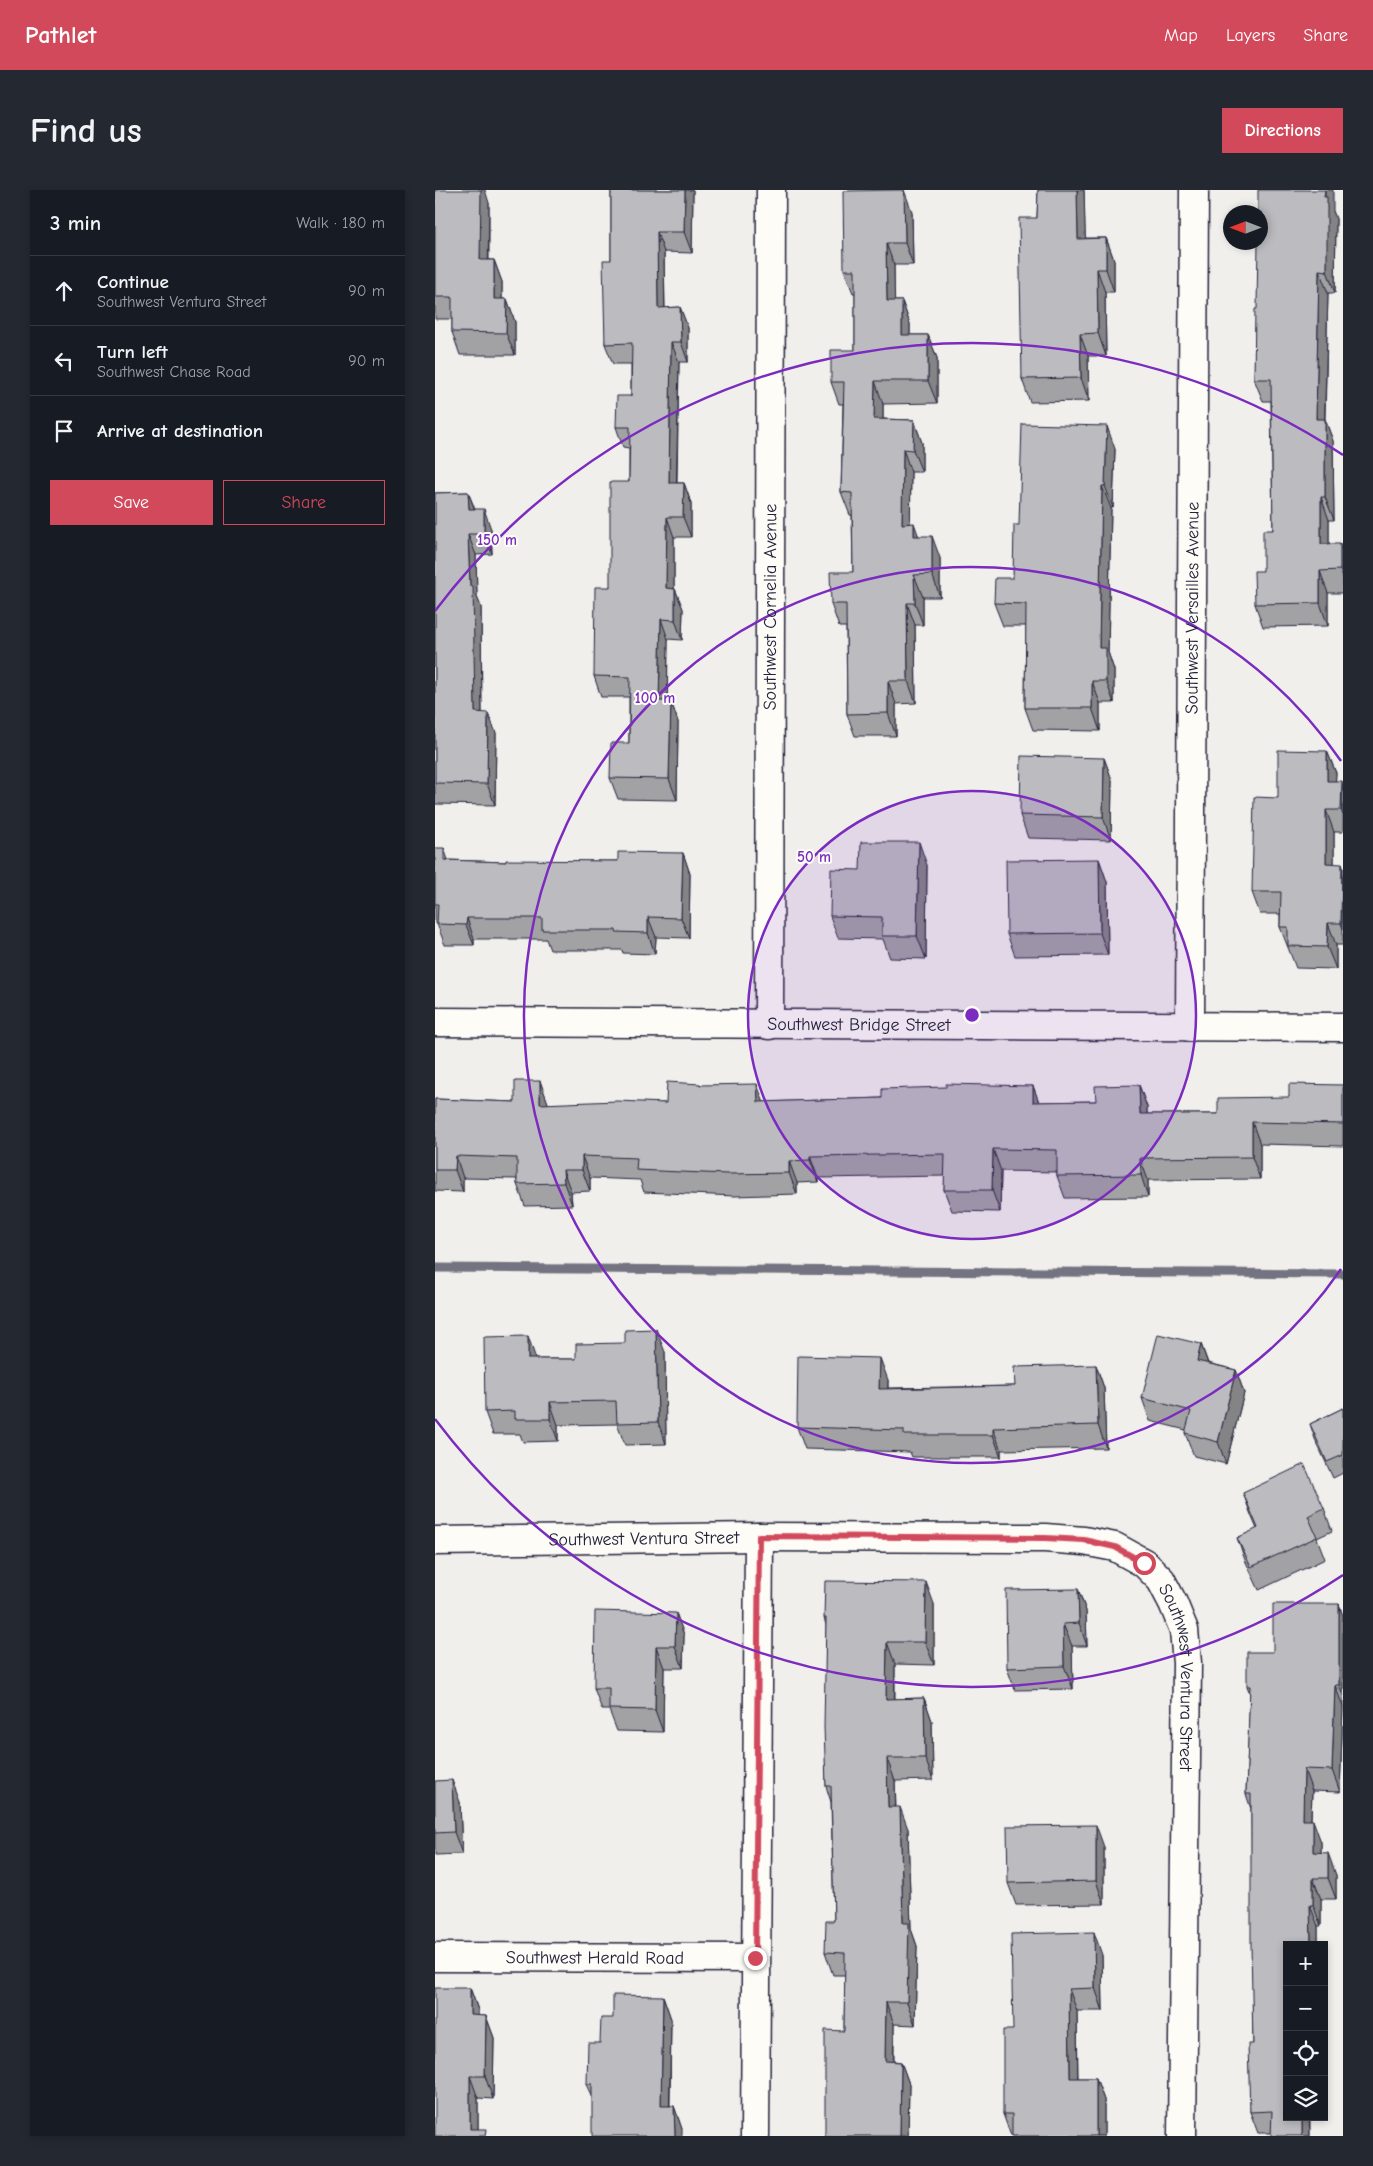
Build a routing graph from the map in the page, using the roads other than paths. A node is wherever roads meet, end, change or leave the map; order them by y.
1 (771, 190) edge
2 (1194, 190) edge
3 (435, 1022) edge
4 (769, 1025) junction
5 (1190, 1027) junction
6 (1343, 1027) edge
7 (759, 1536) junction
8 (435, 1541) edge
9 (435, 1957) edge
10 (755, 1958) junction
11 (1182, 2130) edge
12 (755, 2136) edge

1 - 4 street, Southwest Cornelia Avenue
2 - 5 street, Southwest Versailles Avenue
3 - 4 street, Southwest Bridge Street
4 - 5 street, Southwest Bridge Street
5 - 6 street, Southwest Bridge Street
7 - 8 street, Southwest Ventura Street
7 - 10 street
7 - 11 street, Southwest Ventura Street
9 - 10 street, Southwest Herald Road
10 - 12 street

